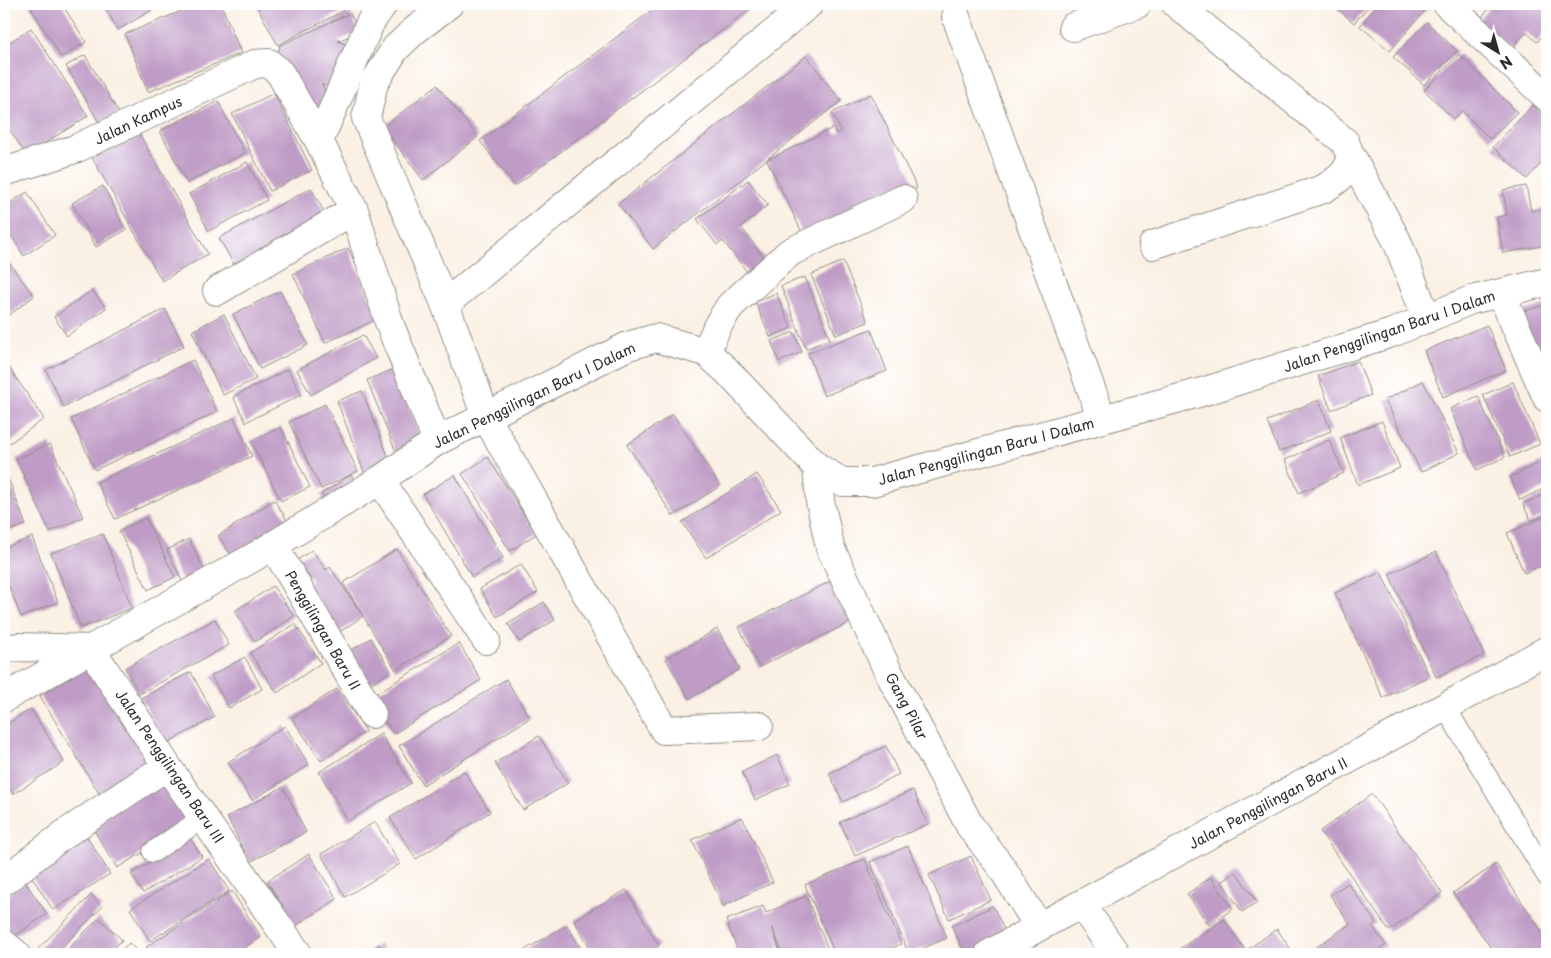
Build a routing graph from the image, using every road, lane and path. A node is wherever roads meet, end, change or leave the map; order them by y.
1 (384, 4) edge
2 (449, 4) edge
3 (809, 4) edge
4 (1137, 4) edge
5 (1176, 4) edge
6 (1446, 4) edge
7 (956, 17) dead end
8 (1073, 27) dead end
9 (1547, 97) edge
10 (319, 141) junction
11 (1350, 154) junction
12 (4, 172) edge
13 (903, 199) dead end
14 (354, 210) junction
15 (1153, 245) dead end
16 (1547, 282) edge
17 (217, 291) dead end
18 (1502, 293) junction
19 (445, 304) junction
20 (1427, 319) junction
21 (706, 352) junction
22 (1547, 398) edge
23 (486, 417) junction
24 (1102, 419) junction
25 (437, 441) junction
26 (817, 467) junction
27 (380, 480) junction
28 (273, 546) junction
29 (486, 640) dead end
30 (91, 649) junction
31 (4, 650) edge
32 (1547, 650) edge
33 (4, 698) edge
34 (1445, 707) junction
35 (372, 714) dead end
36 (760, 726) dead end
37 (167, 766) junction
38 (204, 817) junction
39 (153, 852) dead end
40 (1547, 876) edge
41 (4, 881) edge
42 (1081, 904) junction
43 (1039, 927) junction
44 (4, 944) edge
45 (16, 954) edge
46 (298, 954) edge
47 (989, 954) edge
48 (1116, 954) edge

1 - 10 street
2 - 19 street
3 - 19 street
4 - 8 street
5 - 11 street
6 - 9 street
7 - 24 street
10 - 12 street, Jalan Kampus
10 - 14 street
11 - 15 street
11 - 20 street
13 - 21 street
14 - 17 street
14 - 25 street
16 - 18 street, Jalan Penggilingan Baru I Dalam
18 - 20 street, Jalan Penggilingan Baru I Dalam
18 - 22 street
19 - 23 street
20 - 24 street, Jalan Penggilingan Baru I Dalam
21 - 23 street, Jalan Penggilingan Baru I Dalam
21 - 26 street, Jalan Penggilingan Baru I Dalam
23 - 25 street, Jalan Penggilingan Baru I Dalam
23 - 36 street
24 - 26 street, Jalan Penggilingan Baru I Dalam
25 - 27 street, Jalan Penggilingan Baru I Dalam
26 - 43 street, Gang Pilar
27 - 28 street, Jalan Penggilingan Baru I Dalam
27 - 29 street
28 - 30 street, Jalan Penggilingan Baru I Dalam
28 - 35 street, Penggilingan Baru II
30 - 31 street
30 - 33 street
30 - 37 street, Jalan Penggilingan Baru III
32 - 34 street, Jalan Penggilingan Baru II
34 - 40 lane
34 - 42 street, Jalan Penggilingan Baru II
37 - 38 street, Jalan Penggilingan Baru III
37 - 41 street
38 - 39 lane
38 - 46 street, Jalan Penggilingan Baru III
42 - 43 street, Jalan Penggilingan Baru II
42 - 48 street
43 - 47 street, Jalan Penggilingan Baru II
44 - 45 street

